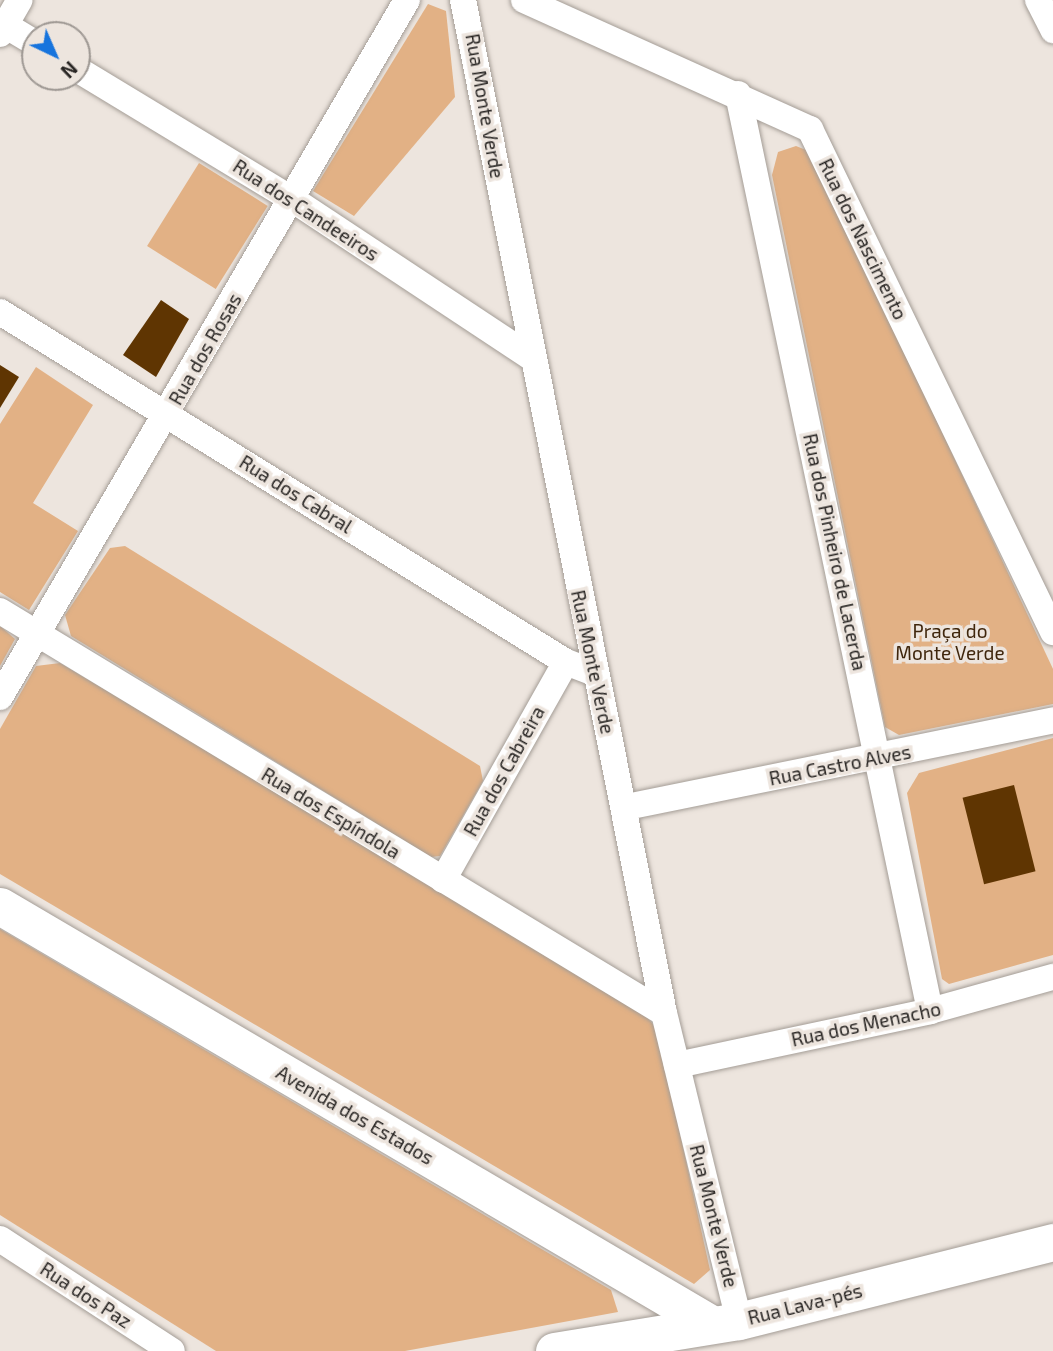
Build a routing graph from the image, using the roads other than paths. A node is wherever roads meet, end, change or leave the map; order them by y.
1 (20, 0) edge
2 (407, 0) edge
3 (463, 0) edge
4 (524, 0) edge
5 (1038, 0) edge
6 (2, 27) edge
7 (1053, 30) edge
8 (21, 36) edge
9 (91, 77) edge
10 (738, 93) junction
11 (292, 199) junction
12 (0, 312) edge
13 (531, 357) junction
14 (167, 413) junction
15 (0, 611) edge
16 (1053, 632) edge
17 (35, 633) junction
18 (566, 662) junction
19 (594, 673) junction
20 (0, 697) edge
21 (1053, 720) edge
22 (879, 757) junction
23 (626, 807) junction
24 (443, 880) junction
25 (0, 906) edge
26 (1053, 977) edge
27 (930, 1011) junction
28 (664, 1013) junction
29 (677, 1065) junction
30 (0, 1239) edge
31 (1053, 1242) edge
32 (724, 1322) junction
33 (172, 1351) edge
34 (554, 1351) edge

1 - 6 street
2 - 11 street, Rua dos Rosas
3 - 13 street, Rua Monte Verde
4 - 10 street, Rua dos Nascimento
5 - 7 street
6 - 8 street
9 - 11 street, Rua dos Candeeiros
10 - 16 street, Rua dos Nascimento
10 - 22 street, Rua dos Pinheiro de Lacerda
11 - 13 street, Rua dos Candeeiros
11 - 14 street, Rua dos Rosas
12 - 14 street, Rua dos Cabral
13 - 19 street, Rua Monte Verde
14 - 17 street, Rua dos Rosas
14 - 18 street, Rua dos Cabral
15 - 17 street, Rua dos Espíndola
17 - 20 street, Rua dos Rosas
17 - 24 street, Rua dos Espíndola
18 - 19 street, Rua dos Cabral
18 - 24 street, Rua dos Cabreira
19 - 23 street, Rua Monte Verde
21 - 22 street, Rua Castro Alves
22 - 23 street, Rua Castro Alves
22 - 27 street, Rua dos Pinheiro de Lacerda
23 - 28 street, Rua Monte Verde
24 - 28 street, Rua dos Espíndola
25 - 32 street, Avenida dos Estados
26 - 27 street, Rua dos Menacho
27 - 29 street, Rua dos Menacho
28 - 29 street, Rua Monte Verde
29 - 32 street, Rua Monte Verde
30 - 33 street, Rua dos Paz
31 - 32 street, Rua Lava-pés
32 - 34 street, Rua Lava-pés

